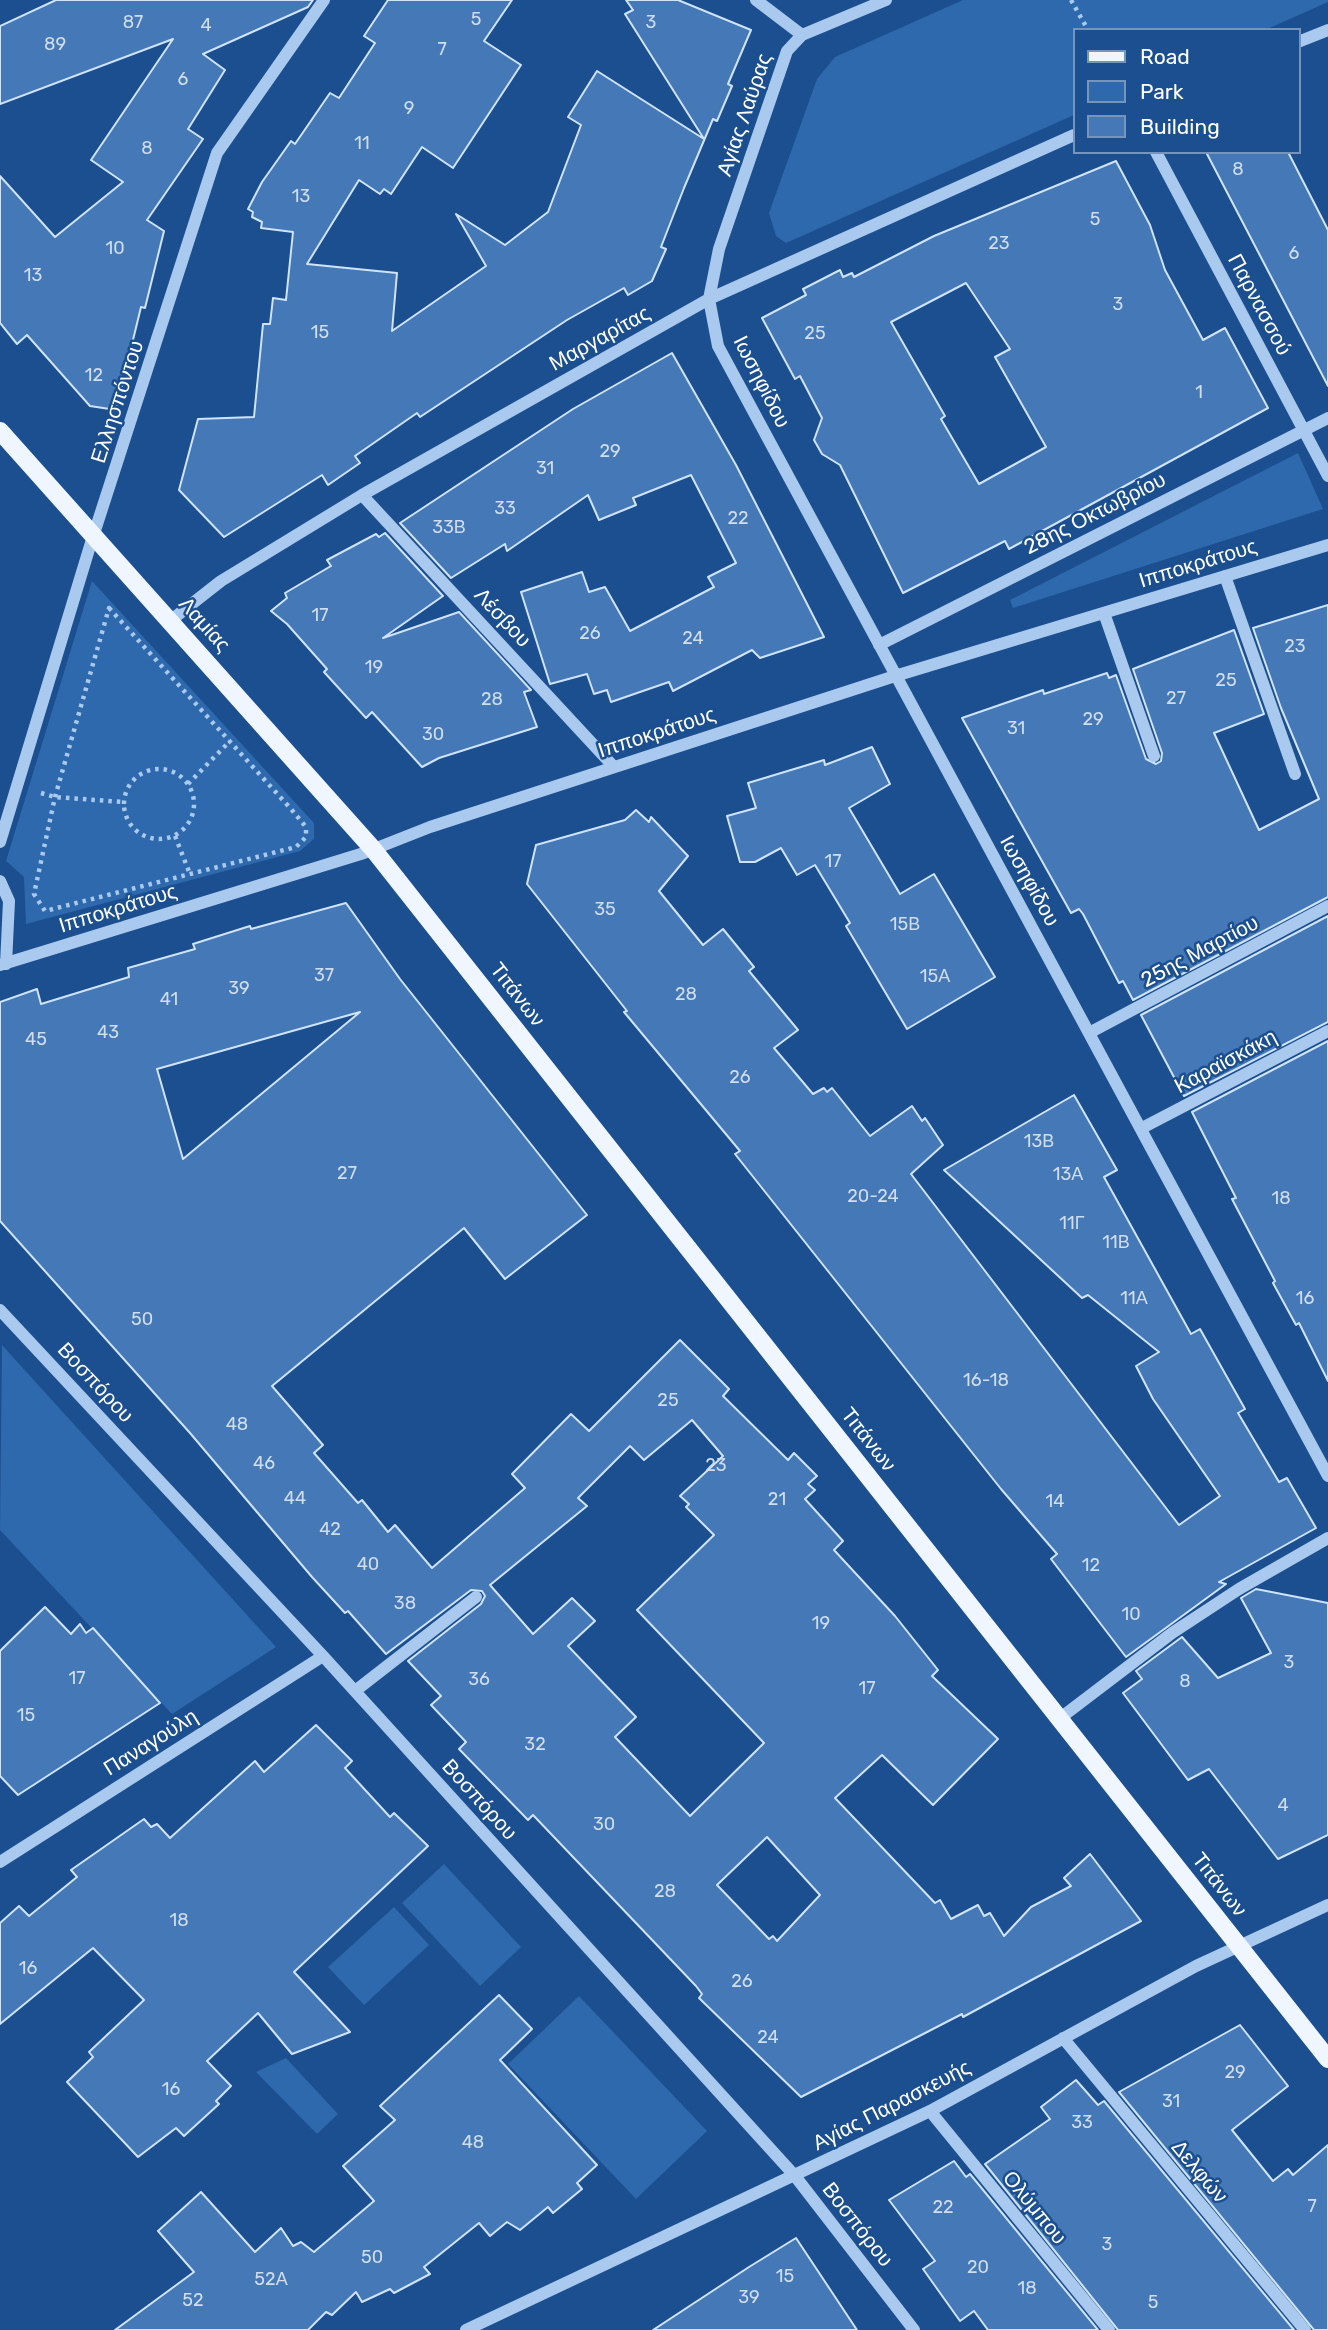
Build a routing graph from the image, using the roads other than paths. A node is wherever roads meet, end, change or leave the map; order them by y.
1 (324, 0) edge
2 (756, 0) edge
3 (886, 0) edge
4 (1328, 30) edge
5 (802, 35) junction
6 (1300, 41) edge
7 (1072, 136) edge
8 (1157, 154) edge
9 (709, 299) junction
10 (1328, 418) edge
11 (1304, 430) junction
12 (0, 431) edge
13 (1328, 475) edge
14 (362, 495) junction
15 (92, 541) junction
16 (1328, 545) edge
17 (1225, 576) junction
18 (1104, 613) junction
19 (170, 621) junction
20 (879, 645) junction
21 (895, 676) junction
22 (1154, 757) dead end
23 (614, 767) junction
24 (1295, 774) dead end
25 (0, 842) edge
26 (368, 851) junction
27 (0, 881) edge
28 (1328, 906) edge
29 (3, 965) edge
30 (1328, 1031) edge
31 (1089, 1032) junction
32 (1142, 1128) junction
33 (0, 1310) edge
34 (1328, 1476) edge
35 (1328, 1538) edge
36 (476, 1597) dead end
37 (323, 1656) junction
38 (355, 1691) junction
39 (1059, 1719) junction
40 (0, 1862) edge
41 (1328, 1905) edge
42 (1239, 1947) junction
43 (1063, 2038) junction
44 (1328, 2059) edge
45 (930, 2111) junction
46 (795, 2176) junction
47 (466, 2330) edge
48 (914, 2330) edge
49 (1109, 2330) edge
50 (1305, 2330) edge

1 - 15 street, Ελλησπόντου
2 - 5 street
3 - 5 street
4 - 6 street
5 - 9 street, Αγίας Λαύρας
7 - 9 street, Μαργαρίτας
8 - 11 street, Παρνασσού
9 - 14 street, Μαργαρίτας
9 - 20 street, Ιωσηφίδου
10 - 11 street, 28ης Οκτωβρίου
11 - 13 street, Παρνασσού
11 - 20 street, 28ης Οκτωβρίου
12 - 15 main road, Λαμίας
14 - 19 street, Μαργαρίτας
14 - 23 street, Λέσβου
15 - 19 main road, Λαμίας
15 - 25 street, Ελλησπόντου
16 - 17 street, Ιπποκράτους
17 - 18 street, Ιπποκράτους
17 - 24 street
18 - 21 street, Ιπποκράτους
18 - 22 street
19 - 26 main road, Λαμίας
20 - 21 street, Ιωσηφίδου
21 - 23 street, Ιπποκράτους
21 - 31 street, Ιωσηφίδου
23 - 26 street, Ιπποκράτους
26 - 29 street, Ιπποκράτους
26 - 39 main road, Τιτάνων
27 - 29 street
28 - 31 street, 25ης Μαρτίου
30 - 32 street, Καραϊσκάκη
31 - 32 street, Ιωσηφίδου
32 - 34 street, Ιωσηφίδου
33 - 37 street, Βοσπόρου
35 - 39 street
36 - 38 street
37 - 38 street, Βοσπόρου
37 - 40 street, Παναγούλη
38 - 46 street, Βοσπόρου
39 - 42 main road, Τιτάνων
41 - 42 street, Αγίας Παρασκευής
42 - 43 street, Αγίας Παρασκευής
42 - 44 main road, Τιτάνων
43 - 45 street, Αγίας Παρασκευής
43 - 50 street, Δελφών
45 - 46 street, Αγίας Παρασκευής
45 - 49 street, Ολύμπου
46 - 47 street, Αγίας Παρασκευής
46 - 48 street, Βοσπόρου

